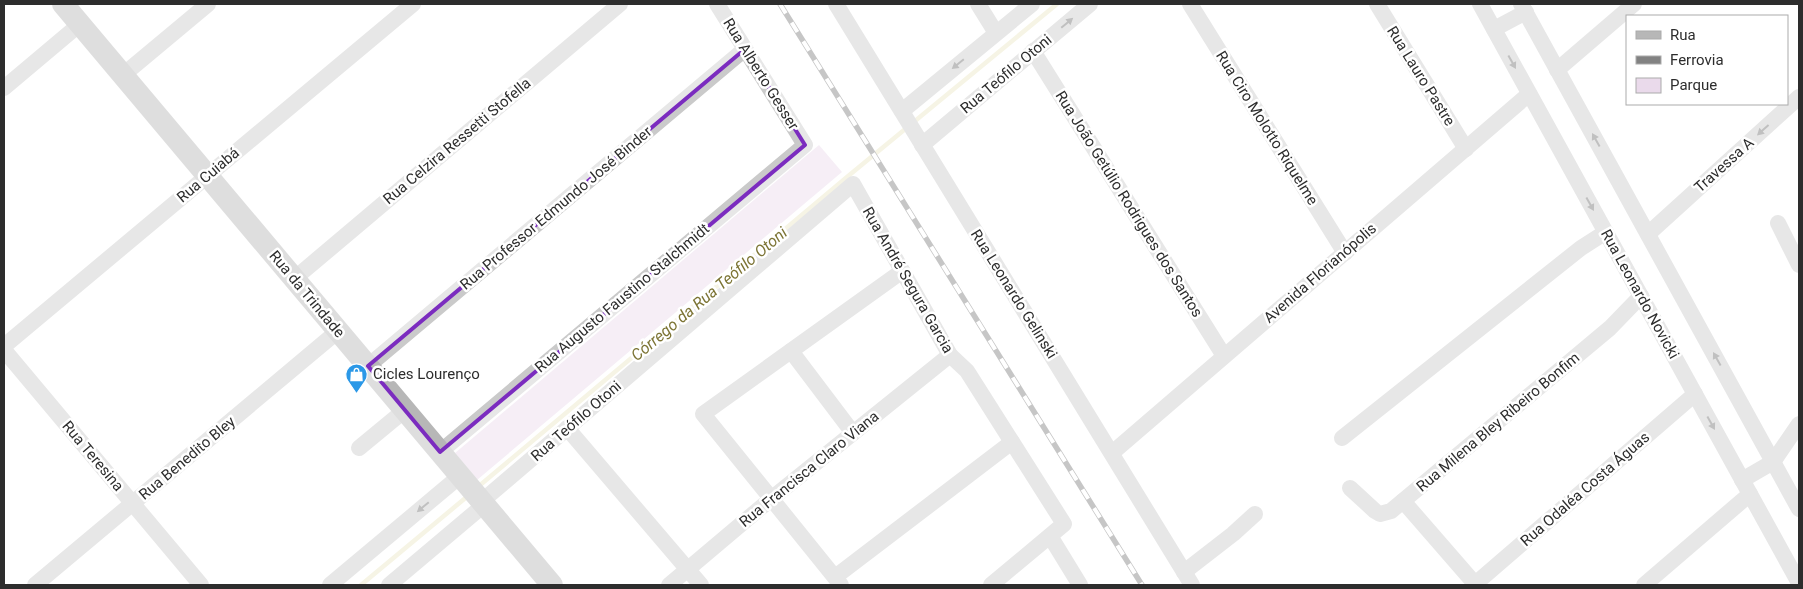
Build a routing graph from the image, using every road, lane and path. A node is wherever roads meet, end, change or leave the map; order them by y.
1 (63, 4) edge
2 (208, 4) edge
3 (413, 4) edge
4 (620, 4) edge
5 (717, 4) edge
6 (836, 4) edge
7 (978, 4) edge
8 (1032, 4) edge
9 (1090, 4) edge
10 (1190, 4) edge
11 (1377, 4) edge
12 (1480, 4) edge
13 (1634, 4) edge
14 (1523, 8) edge
15 (80, 24) junction
16 (1494, 29) junction
17 (996, 33) junction
18 (745, 49) junction
19 (1033, 51) junction
20 (1557, 70) junction
21 (123, 75) junction
22 (4, 88) edge
23 (1529, 94) junction
24 (1799, 97) edge
25 (904, 115) junction
26 (920, 141) junction
27 (805, 144) joint
28 (1466, 149) junction
29 (207, 175) junction
30 (852, 184) joint
31 (1778, 224) dead end
32 (1606, 232) junction
33 (1648, 234) junction
34 (1344, 253) junction
35 (1799, 265) edge
36 (901, 272) junction
37 (294, 279) junction
38 (1641, 296) junction
39 (338, 331) junction
40 (4, 346) edge
41 (4, 350) edge
42 (790, 351) junction
43 (950, 355) junction
44 (1224, 356) junction
45 (368, 366) junction
46 (1695, 394) junction
47 (405, 410) junction
48 (1799, 424) edge
49 (567, 428) junction
50 (853, 433) junction
51 (1342, 438) dead end
52 (1012, 442) junction
53 (359, 448) dead end
54 (440, 452) junction
55 (1112, 453) junction
56 (1773, 462) junction
57 (460, 476) junction
58 (1742, 480) junction
59 (1350, 488) dead end
60 (1750, 494) junction
61 (771, 499) junction
62 (1403, 501) junction
63 (133, 503) junction
64 (483, 503) junction
65 (1799, 509) edge
66 (1255, 514) dead end
67 (1050, 536) junction
68 (688, 569) junction
69 (1188, 578) edge
70 (838, 581) edge
71 (397, 583) edge
72 (1799, 583) edge
73 (35, 585) edge
74 (201, 585) edge
75 (330, 585) edge
76 (552, 585) edge
77 (669, 585) edge
78 (701, 585) edge
79 (991, 585) edge
80 (1080, 585) edge
81 (1475, 585) edge
82 (1644, 585) edge

1 - 15 main road, Rua da Trindade
2 - 21 street
3 - 29 street, Rua Cuiabá
4 - 37 street, Rua Celzira Ressetti Stofella
5 - 18 street, Rua Alberto Gesser
6 - 25 street, Rua Leonardo Gelinski
7 - 17 street
8 - 17 street
19 -> 9 street, Rua Teófilo Otoni
10 - 34 street, Rua Ciro Molotto Riquelme
11 - 28 street, Rua Lauro Pastre
12 - 16 street, Rua Leonardo Novicki
13 - 20 street
14 - 16 street
14 - 20 street
15 - 21 main road, Rua da Trindade
15 - 22 street
16 -> 23 street, Rua Leonardo Novicki
17 -> 25 street
18 - 27 street, Rua Alberto Gesser
18 - 45 street, Rua Professor Edmundo José Binder
19 - 26 street, Rua Teófilo Otoni
19 - 44 street, Rua João Getúlio Rodrigues dos Santos
33 -> 20 street
21 - 29 main road, Rua da Trindade
23 - 28 street, Avenida Florianópolis
23 -> 32 street, Rua Leonardo Novicki
24 -> 33 street, Travessa A
25 - 26 street, Rua Leonardo Gelinski
26 - 55 street, Rua Leonardo Gelinski
27 - 54 street, Rua Augusto Faustino Stalchmidt
28 - 34 street, Avenida Florianópolis
29 - 37 main road, Rua da Trindade
29 - 40 street, Rua Cuiabá
30 - 36 street, Rua André Segura Garcia
30 - 49 street, Rua Teófilo Otoni
31 - 35 street
32 - 38 street, Rua Leonardo Novicki
32 - 51 street
56 -> 33 street
34 - 44 street, Avenida Florianópolis
36 - 42 street
36 - 43 street, Rua André Segura Garcia
37 - 39 main road, Rua da Trindade
38 - 46 street, Rua Leonardo Novicki
38 - 62 street, Rua Milena Bley Ribeiro Bonfim
39 - 45 main road, Rua da Trindade
39 - 63 street, Rua Benedito Bley
41 - 63 street, Rua Teresina
42 - 50 street
42 - 61 street
43 - 50 street, Rua Francisca Claro Viana
43 - 52 street, Rua André Segura Garcia
44 - 55 street, Avenida Florianópolis
45 - 47 main road, Rua da Trindade
46 -> 58 street, Rua Leonardo Novicki
46 - 81 street, Rua Odaléa Costa Águas
47 - 53 street
47 - 54 main road, Rua da Trindade
48 - 56 street
49 - 64 street, Rua Teófilo Otoni
49 - 68 street
50 - 61 street, Rua Francisca Claro Viana
52 - 67 street, Rua André Segura Garcia
52 - 70 street
54 - 57 main road, Rua da Trindade
55 - 69 street, Rua Leonardo Gelinski
56 - 58 street
56 - 65 street
57 - 64 main road, Rua da Trindade
57 -> 75 street
58 - 60 street, Rua Leonardo Novicki
59 - 62 street, Rua Milena Bley Ribeiro Bonfim
60 - 72 street, Rua Leonardo Novicki
60 - 82 street
61 - 68 street, Rua Francisca Claro Viana
61 - 70 street
62 - 81 street
63 - 73 street, Rua Benedito Bley
63 - 74 street, Rua Teresina
64 - 71 street, Rua Teófilo Otoni
64 - 76 main road, Rua da Trindade
66 - 69 street
67 - 79 street
67 - 80 street
68 - 77 street, Rua Francisca Claro Viana
68 - 78 street

